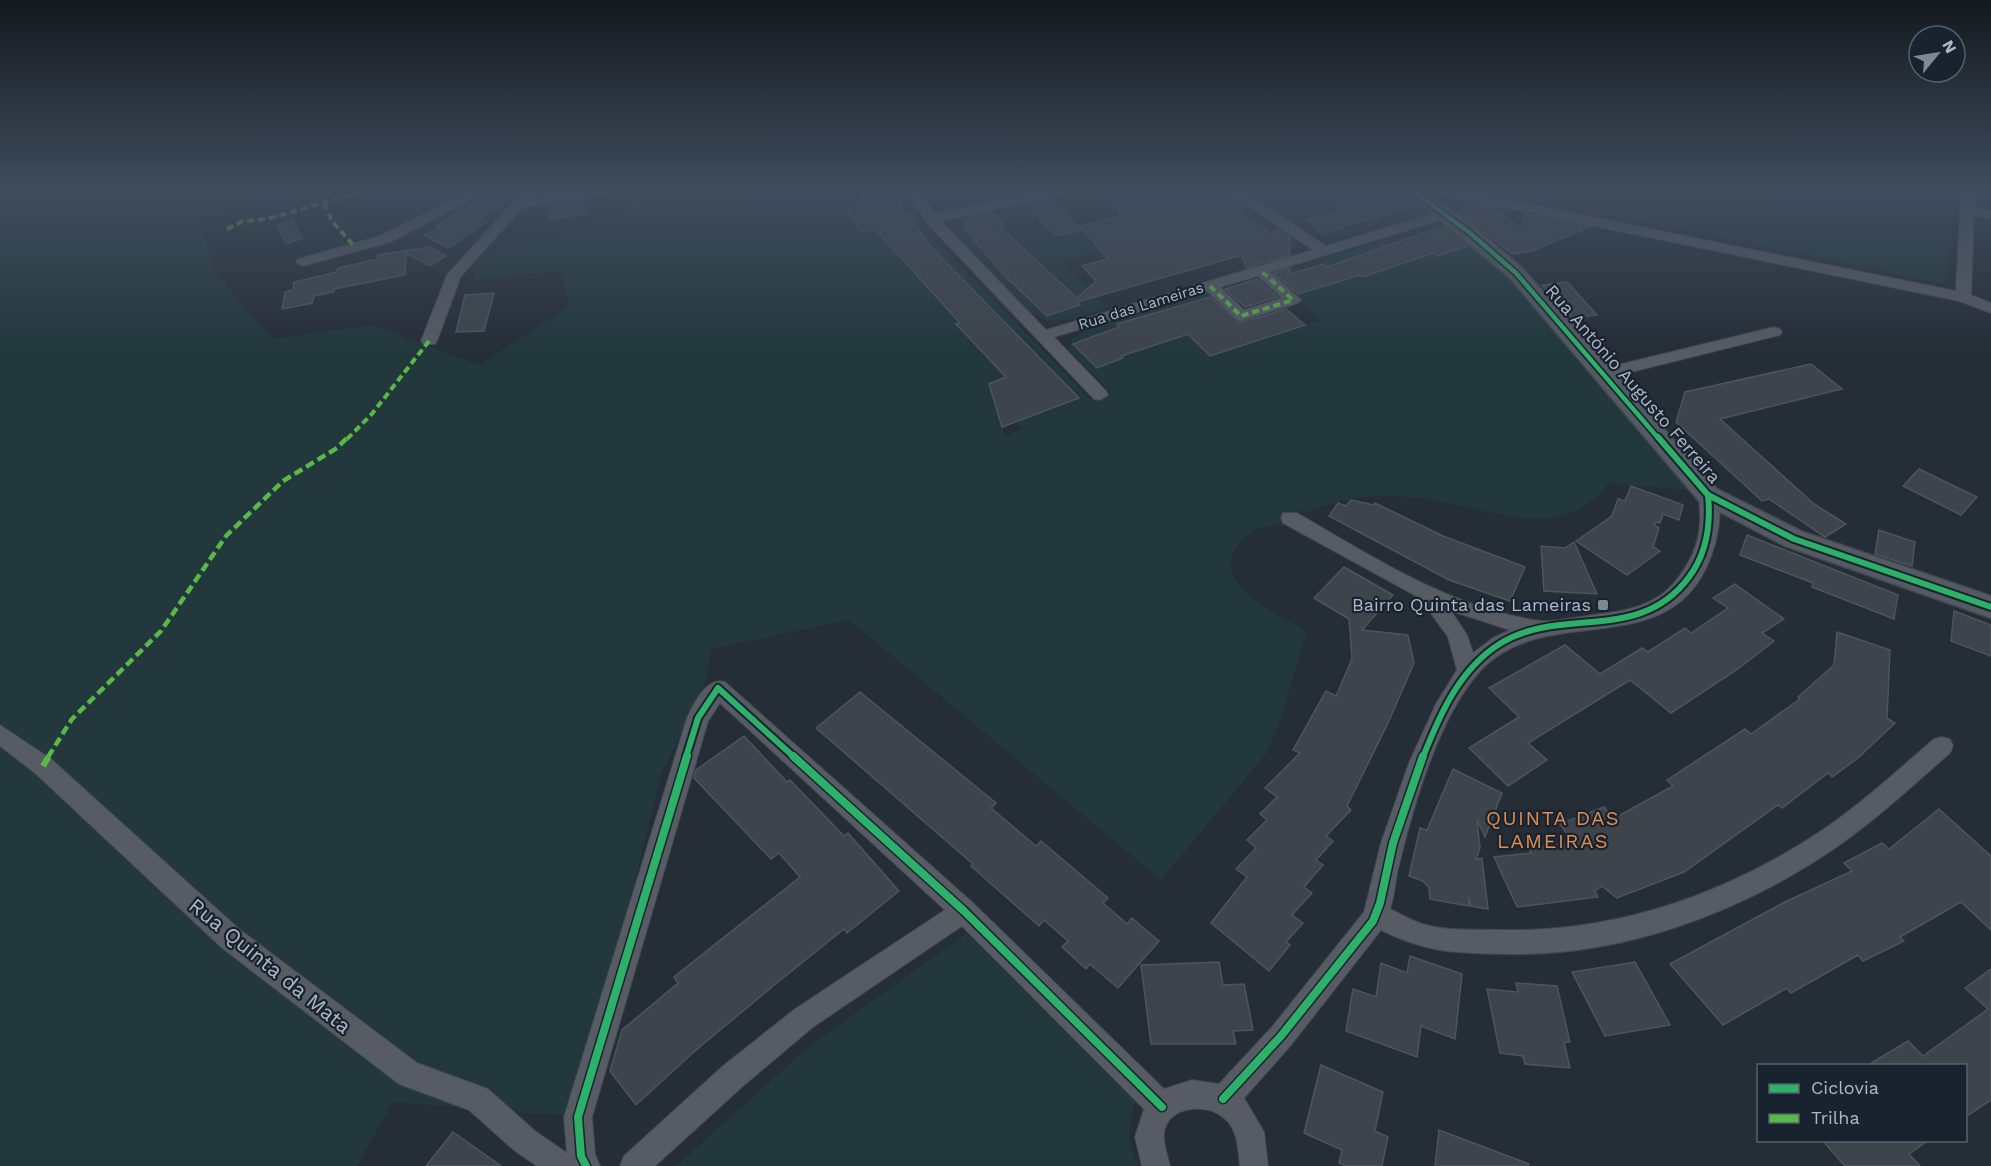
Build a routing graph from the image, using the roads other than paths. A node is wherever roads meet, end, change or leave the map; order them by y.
1 (366, 244) edge
2 (482, 244) edge
3 (955, 244) edge
4 (1315, 244) edge
5 (1347, 244) edge
6 (1482, 244) edge
7 (1705, 244) edge
8 (1965, 244) edge
9 (1325, 251) junction
10 (303, 262) dead end
11 (1260, 270) junction
12 (1210, 285) junction
13 (1963, 297) junction
14 (1991, 308) edge
15 (1774, 332) dead end
16 (1042, 336) junction
17 (429, 341) dead end
18 (1603, 374) junction
19 (1100, 395) dead end
20 (1708, 495) junction
21 (1290, 518) dead end
22 (1427, 594) junction
23 (1991, 608) edge
24 (1552, 629) junction
25 (1468, 671) junction
26 (0, 734) edge
27 (1942, 746) dead end
28 (964, 911) junction
29 (1376, 915) junction
30 (1223, 1099) junction
31 (1162, 1107) junction
32 (561, 1166) edge
33 (586, 1166) edge
34 (634, 1166) edge
35 (1155, 1166) edge
36 (1254, 1166) edge

1 - 10 street
2 - 17 street
3 - 16 street
4 - 9 street
5 - 9 street, Rua das Lameiras
6 - 18 street, Rua António Augusto Ferreira
7 - 13 street
8 - 13 street
9 - 11 street, Rua das Lameiras
11 - 12 street, Rua das Lameiras
11 - 12 street
12 - 16 street, Rua das Lameiras
13 - 14 street
15 - 18 street
16 - 19 street
18 - 20 street, Rua António Augusto Ferreira
20 - 23 street, Rua António Augusto Ferreira
20 - 24 street
21 - 22 street
22 - 24 street
22 - 25 street
24 - 25 street
25 - 29 street
26 - 32 street, Rua Quinta da Mata
27 - 29 street
28 - 31 street
28 - 33 street
28 - 34 street
29 - 30 street
30 - 31 street
30 - 36 street
31 - 35 street

